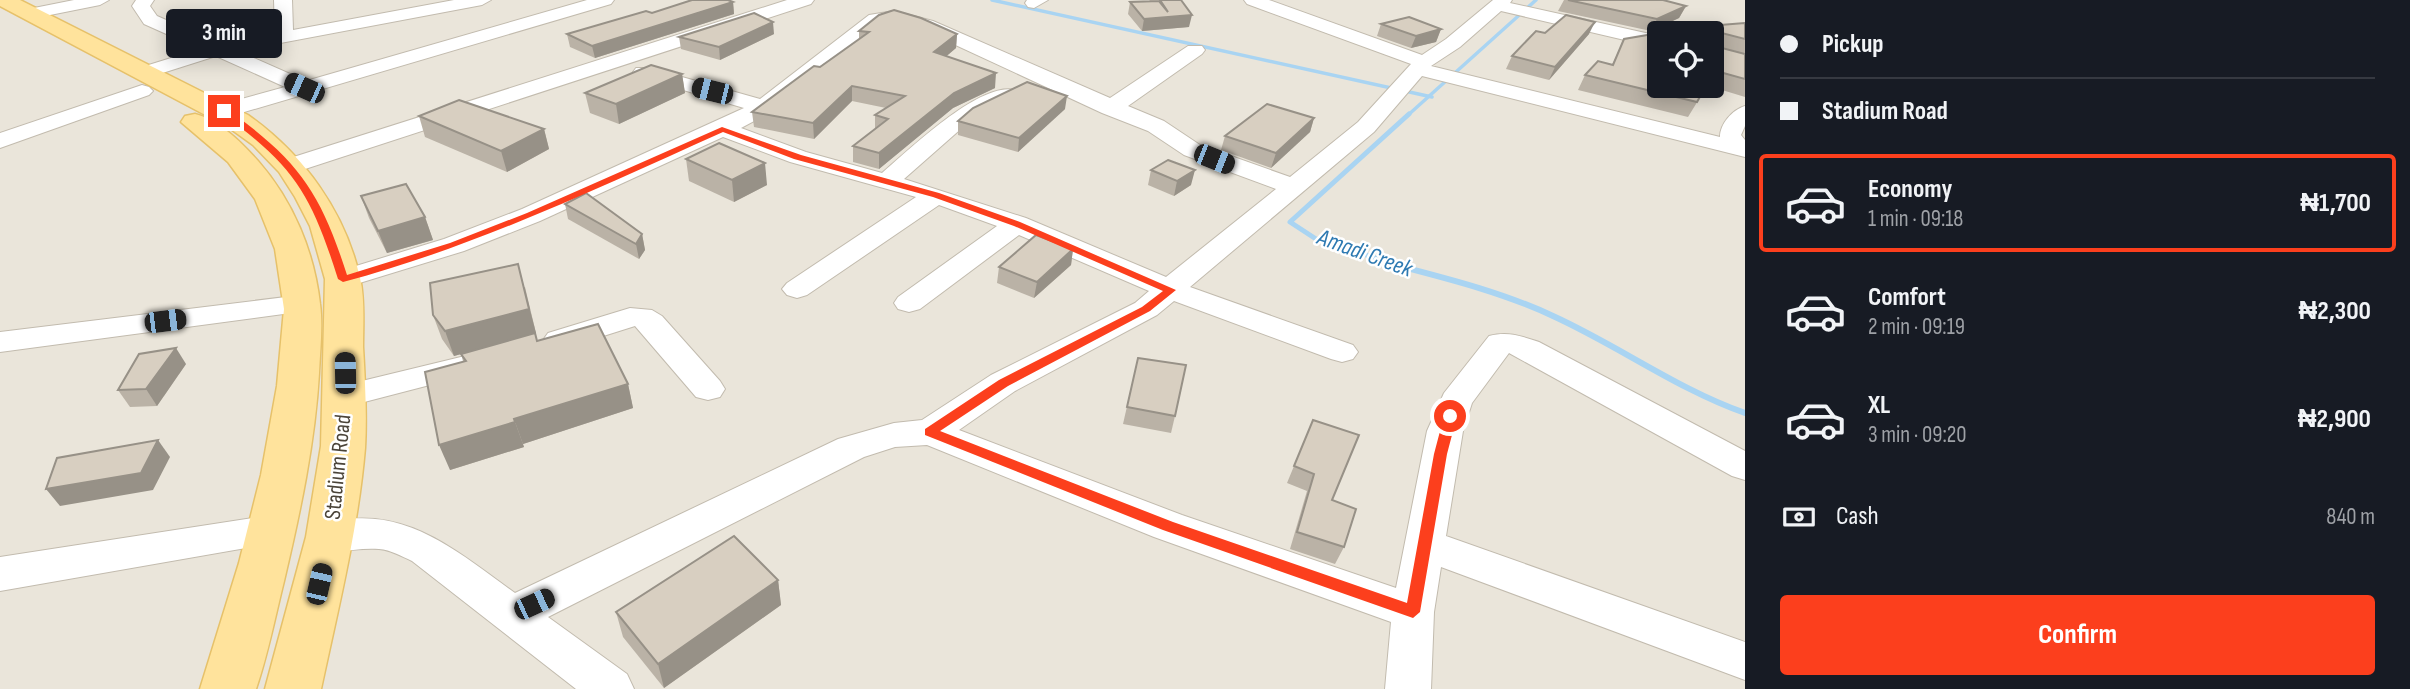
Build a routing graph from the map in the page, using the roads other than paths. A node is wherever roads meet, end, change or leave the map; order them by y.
1 (100, 0) edge
2 (145, 0) edge
3 (283, 0) edge
4 (605, 0) edge
5 (805, 0) edge
6 (1254, 0) edge
7 (474, 1) edge
8 (1504, 5) edge
9 (23, 7) edge
10 (408, 7) edge
11 (284, 37) junction
12 (1647, 40) edge
13 (220, 49) junction
14 (1195, 50) dead end
15 (611, 62) junction
16 (1413, 76) junction
17 (1040, 77) junction
18 (144, 82) junction
19 (304, 88) junction
20 (763, 107) junction
21 (1110, 108) junction
22 (224, 111) junction
23 (1745, 113) edge
24 (722, 129) junction
25 (0, 141) edge
26 (1745, 150) edge
27 (290, 166) junction
28 (886, 182) junction
29 (1294, 187) junction
30 (936, 195) junction
31 (1017, 224) junction
32 (326, 226) junction
33 (287, 236) junction
34 (343, 279) junction
35 (797, 289) dead end
36 (1171, 290) junction
37 (909, 303) dead end
38 (302, 304) junction
39 (0, 342) edge
40 (534, 347) edge
41 (1342, 352) dead end
42 (498, 358) edge
43 (708, 389) dead end
44 (345, 396) junction
45 (930, 432) junction
46 (1745, 467) edge
47 (272, 530) junction
48 (330, 537) junction
49 (1424, 544) junction
50 (0, 574) edge
51 (1413, 612) junction
52 (512, 614) junction
53 (1744, 661) edge
54 (228, 689) edge
55 (293, 689) edge
56 (611, 689) edge
57 (1408, 689) edge

1 - 9 street
2 - 13 street
3 - 11 street
4 - 19 street
5 - 15 street
6 - 16 street
7 - 10 street
8 - 12 street
8 - 16 street
9 - 18 main road, Stadium Road
10 - 11 street
11 - 13 street
13 - 18 street
13 - 19 street
14 - 21 street
15 - 20 street
15 - 27 street
16 - 26 street
16 - 29 street
17 - 20 street
17 - 21 street
17 - 28 street
18 - 22 main road, Stadium Road
18 - 25 street
18 - 33 main road, Stadium Road
19 - 22 street
20 - 24 street
21 - 29 street
22 - 27 main road, Stadium Road
23 - 26 street
24 - 28 street
24 - 34 street
27 - 32 main road, Stadium Road
28 - 30 street
29 - 36 street
30 - 31 street
30 - 35 street
31 - 36 street
31 - 37 street
32 - 33 main road
32 - 34 main road, Stadium Road
33 - 38 main road, Stadium Road
34 - 44 main road, Stadium Road
36 - 41 street
36 - 45 street
38 - 39 street
38 - 47 main road, Stadium Road
40 - 43 street
42 - 44 street
44 - 48 main road, Stadium Road
45 - 51 street
45 - 52 street
46 - 49 street
47 - 50 street
47 - 54 main road, Stadium Road
48 - 52 street
48 - 55 main road, Stadium Road
49 - 51 street
49 - 53 street
51 - 57 street
52 - 56 street

